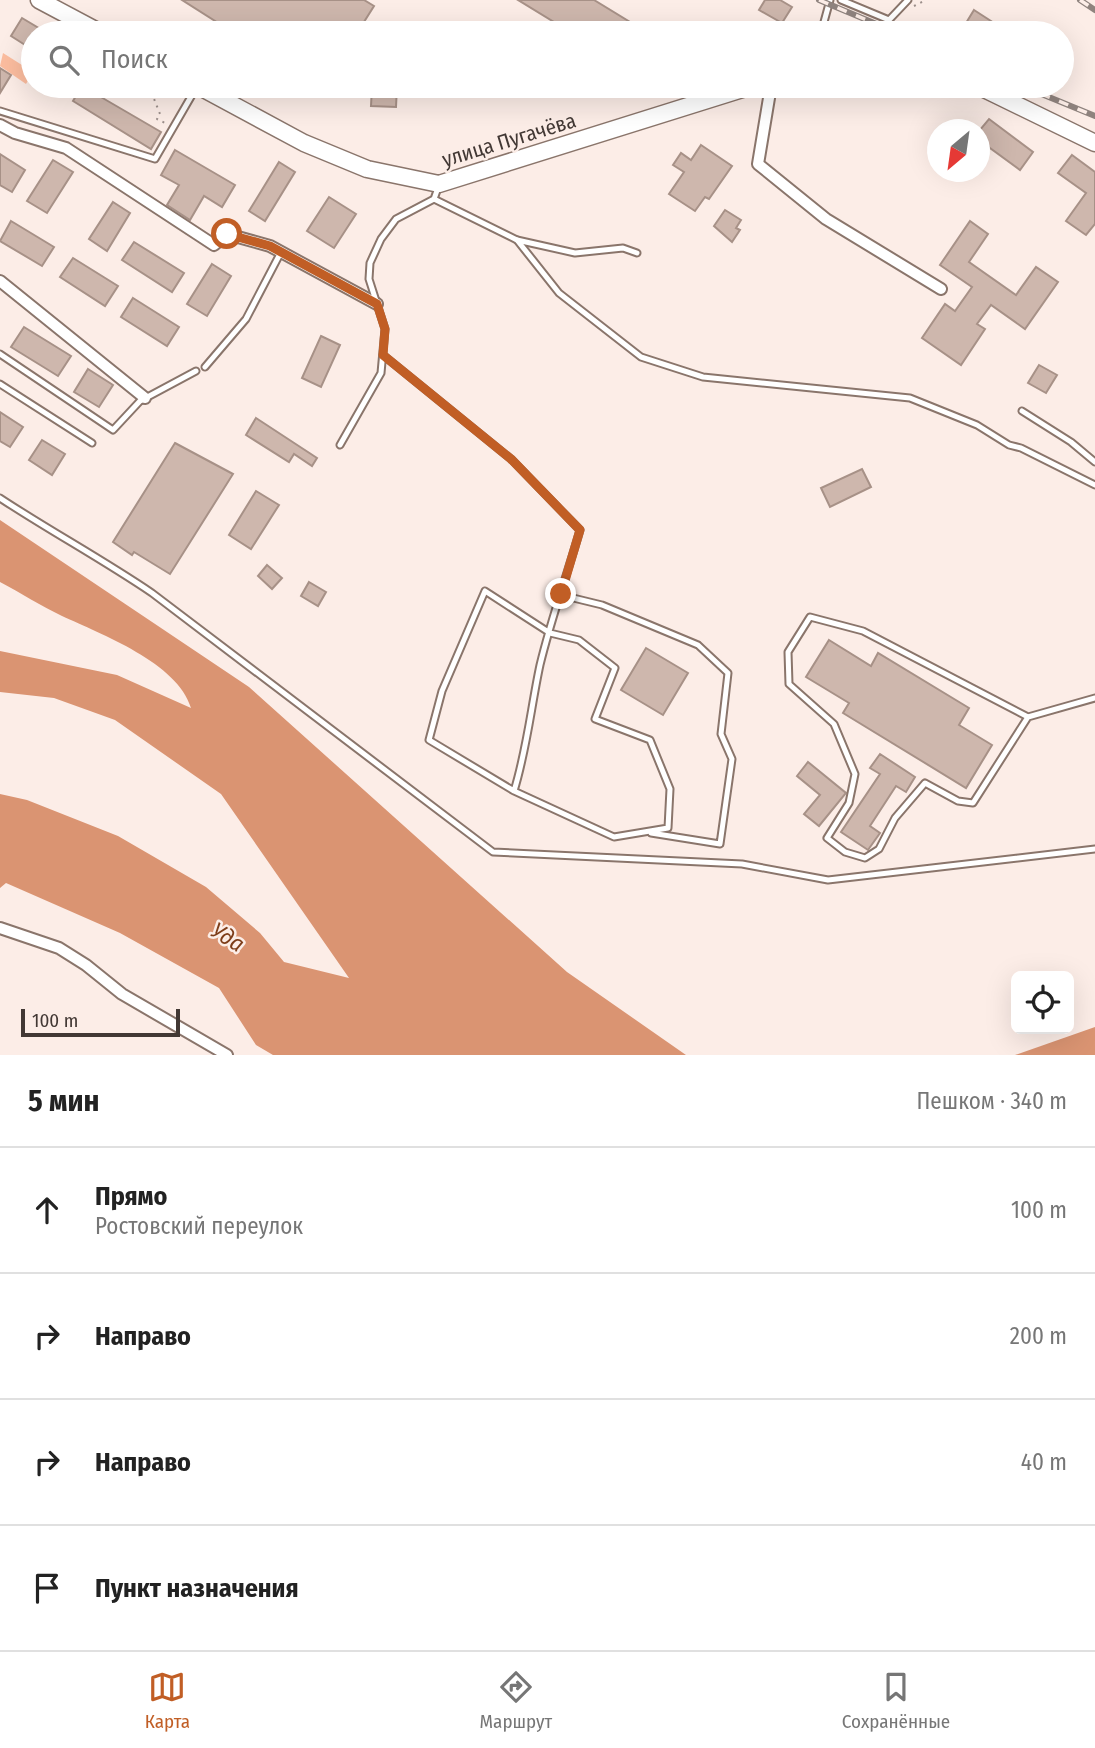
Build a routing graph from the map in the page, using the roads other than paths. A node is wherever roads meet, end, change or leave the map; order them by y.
1 (39, 0) edge
2 (830, 0) edge
3 (842, 0) edge
4 (908, 0) edge
5 (78, 21) edge
6 (824, 21) edge
7 (190, 98) edge
8 (211, 98) edge
9 (716, 98) edge
10 (769, 98) edge
11 (1003, 98) edge
12 (0, 111) edge
13 (0, 125) edge
14 (1095, 143) edge
15 (436, 192) junction
16 (517, 240) junction
17 (281, 252) junction
18 (637, 253) dead end
19 (0, 281) edge
20 (941, 289) dead end
21 (377, 304) junction
22 (0, 354) edge
23 (383, 355) junction
24 (205, 367) dead end
25 (196, 371) dead end
26 (0, 384) edge
27 (145, 398) junction
28 (1022, 411) dead end
29 (92, 443) dead end
30 (341, 445) dead end
31 (1095, 462) edge
32 (1095, 485) edge
33 (0, 498) edge
34 (561, 594) junction
35 (550, 633) junction
36 (1095, 698) edge
37 (1028, 717) junction
38 (514, 791) junction
39 (644, 832) junction
40 (1095, 849) edge
41 (0, 928) edge
42 (227, 1055) edge

1 - 5 street
2 - 6 lane
3 - 4 lane
7 - 12 lane
8 - 15 street
9 - 15 street, улица Пугачёва
10 - 20 street
11 - 14 street
13 - 17 street
15 - 16 lane
15 - 21 lane
16 - 18 lane
16 - 32 lane
17 - 21 street
17 - 24 lane
19 - 27 street
21 - 23 lane
22 - 27 lane
23 - 30 lane
23 - 34 lane
25 - 27 lane
26 - 29 lane
28 - 31 lane
33 - 40 lane
34 - 35 lane
34 - 39 lane
35 - 38 lane
35 - 38 lane
35 - 39 lane
36 - 37 lane
37 - 37 lane
38 - 39 lane
41 - 42 street

